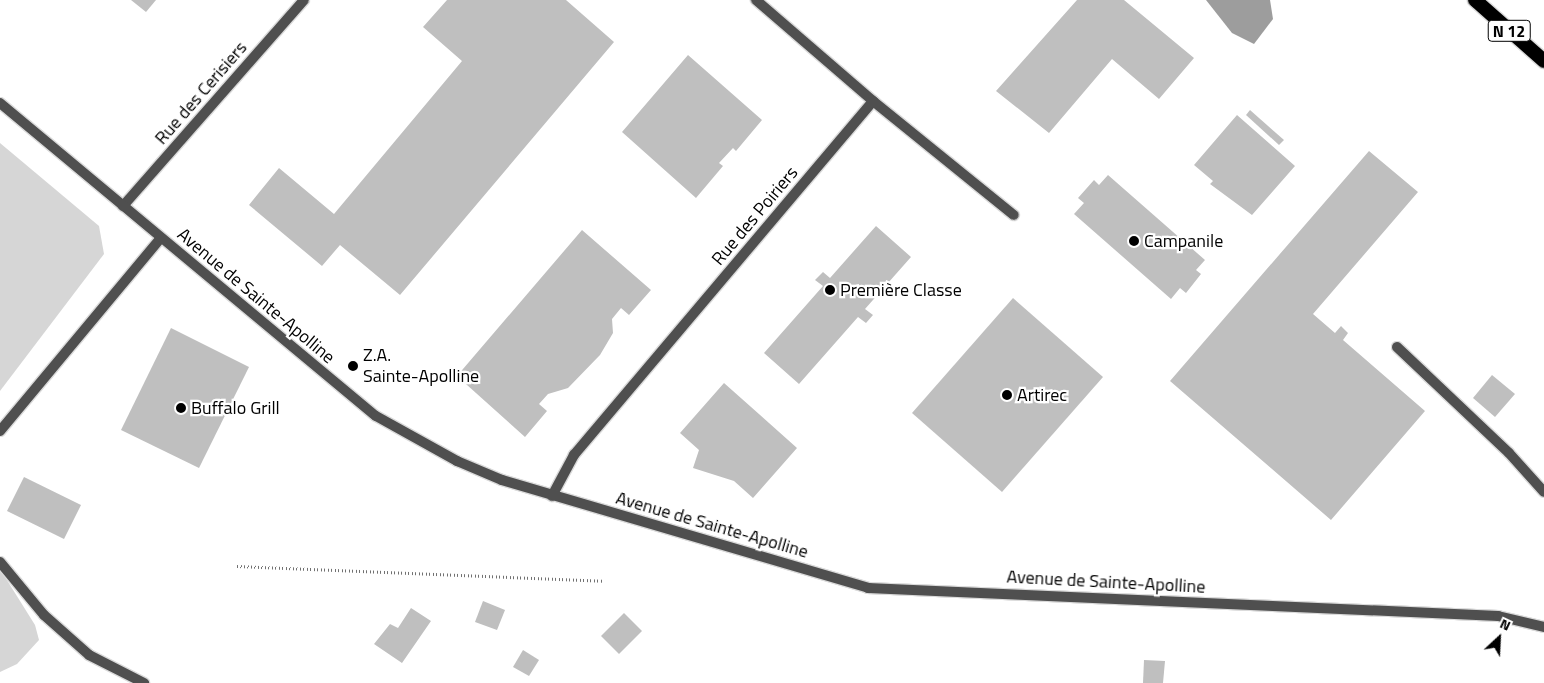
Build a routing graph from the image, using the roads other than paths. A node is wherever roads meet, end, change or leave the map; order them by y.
1 (304, 0) edge
2 (756, 0) edge
3 (1475, 0) edge
4 (1544, 61) edge
5 (873, 100) junction
6 (0, 103) edge
7 (123, 206) junction
8 (1014, 215) dead end
9 (161, 238) junction
10 (1397, 347) dead end
11 (0, 431) edge
12 (1544, 492) edge
13 (552, 496) junction
14 (0, 562) edge
15 (1544, 627) edge
16 (144, 683) edge

1 - 7 street, Rue des Cerisiers
2 - 5 street
3 - 4 highway, N 12
5 - 8 street
5 - 13 street, Rue des Poiriers
6 - 7 street, Avenue de Sainte-Apolline
7 - 9 street, Avenue de Sainte-Apolline
9 - 11 street
9 - 13 street, Avenue de Sainte-Apolline
10 - 12 street
13 - 15 street, Avenue de Sainte-Apolline
14 - 16 street

